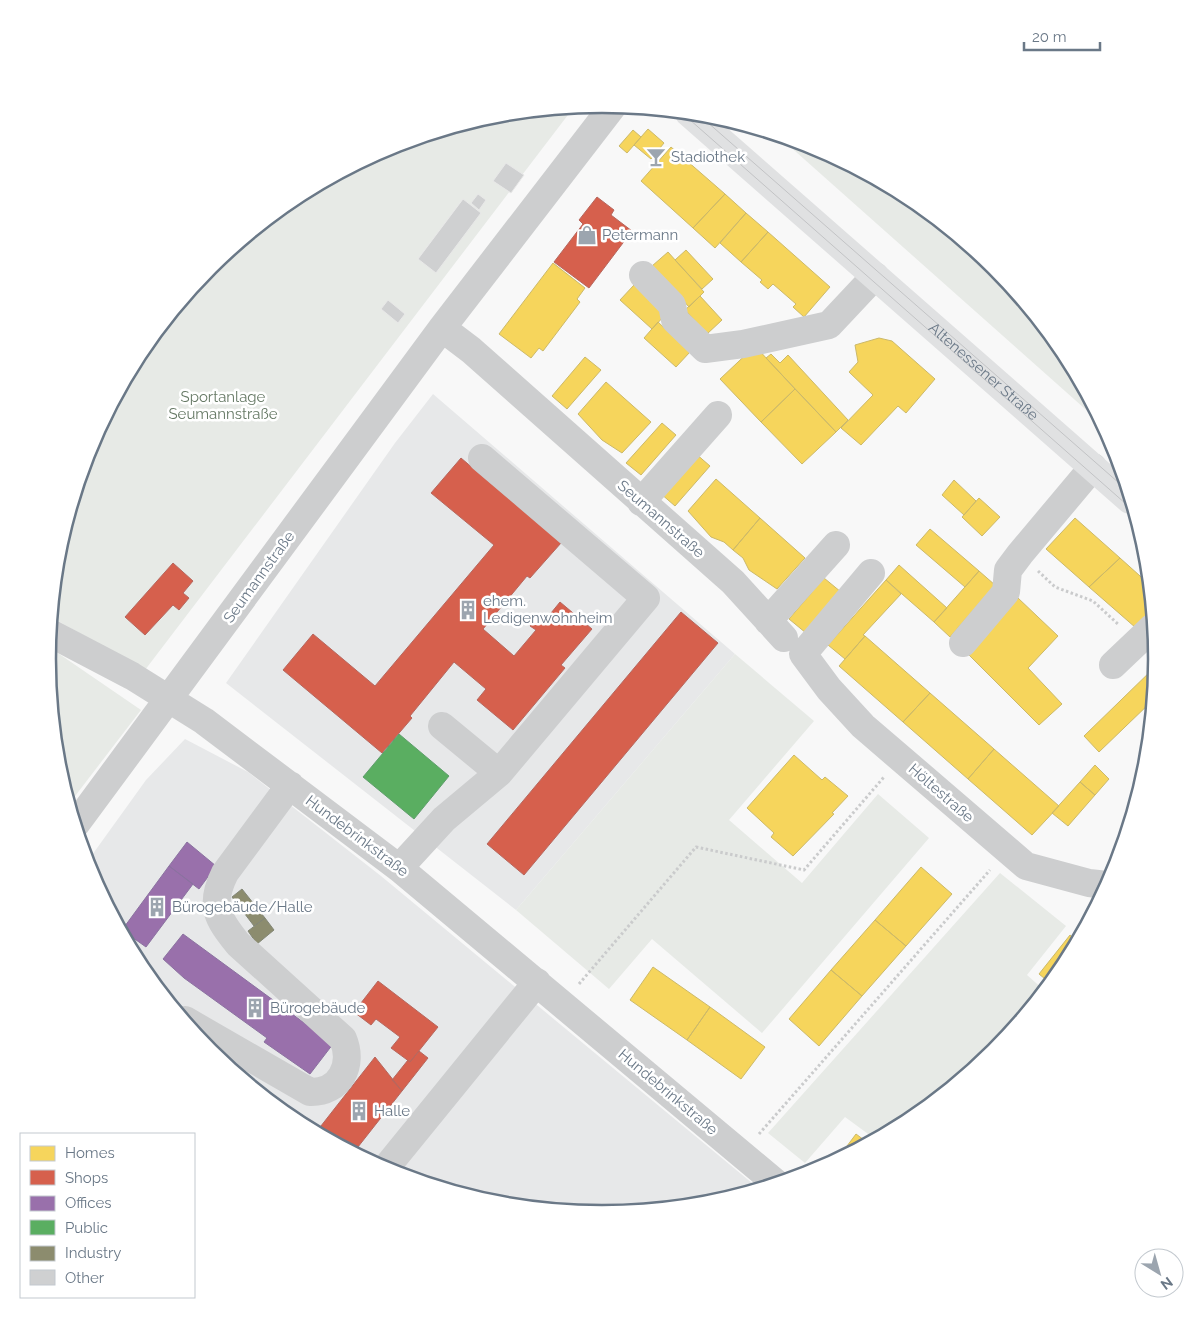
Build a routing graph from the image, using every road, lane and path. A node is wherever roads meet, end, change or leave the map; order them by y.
1 (607, 113) edge
2 (700, 123) edge
3 (643, 275) dead end
4 (875, 276) junction
5 (442, 328) junction
6 (718, 415) dead end
7 (482, 458) dead end
8 (1093, 467) junction
9 (1121, 492) edge
10 (641, 502) junction
11 (836, 545) dead end
12 (1020, 554) junction
13 (871, 573) dead end
14 (1145, 635) edge
15 (57, 637) edge
16 (785, 638) junction
17 (963, 642) dead end
18 (1113, 665) dead end
19 (171, 698) junction
20 (442, 726) dead end
21 (900, 758) junction
22 (499, 773) junction
23 (290, 785) junction
24 (80, 818) edge
25 (1007, 851) junction
26 (399, 868) junction
27 (1098, 884) edge
28 (537, 982) junction
29 (562, 1004) junction
30 (203, 1031) edge
31 (741, 1154) junction
32 (391, 1162) edge
33 (770, 1178) edge

1 - 5 street, Seumannstraße
2 - 4 main road, Altenessener Straße
3 - 4 street
4 - 8 main road, Altenessener Straße
5 - 10 street, Seumannstraße
5 - 19 street, Seumannstraße
6 - 10 street
7 - 22 street
8 - 9 main road, Altenessener Straße
8 - 12 street
10 - 16 street, Seumannstraße
11 - 16 street
12 - 14 path
12 - 17 street
13 - 16 street
14 - 18 street
15 - 19 street, Hundebrinkstraße
16 - 21 street, Höltestraße
19 - 23 street, Hundebrinkstraße
19 - 24 street, Seumannstraße
20 - 22 street
21 - 25 street, Höltestraße
21 - 29 path
22 - 26 street
23 - 26 street, Hundebrinkstraße
23 - 30 street
25 - 27 street, Höltestraße
25 - 31 path
26 - 28 street, Hundebrinkstraße
28 - 29 street, Hundebrinkstraße
28 - 32 street
29 - 31 street, Hundebrinkstraße
31 - 33 street, Hundebrinkstraße

